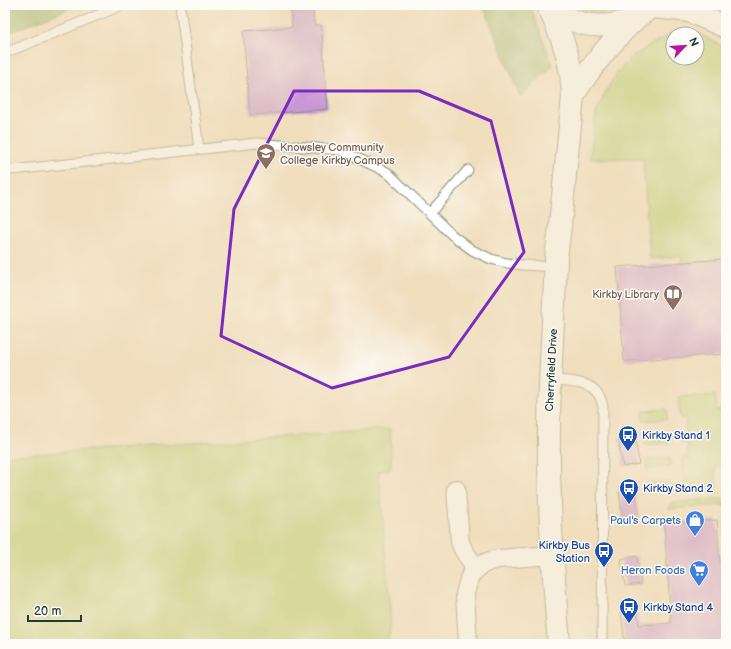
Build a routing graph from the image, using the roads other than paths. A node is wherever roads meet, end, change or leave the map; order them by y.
1 (123, 5) edge
2 (180, 5) edge
3 (549, 5) edge
4 (646, 10) edge
5 (726, 28) edge
6 (5, 54) edge
7 (573, 96) junction
8 (199, 149) junction
9 (5, 169) edge
10 (468, 170) dead end
11 (430, 213) junction
12 (556, 267) junction
13 (550, 380) junction
14 (456, 489) dead end
15 (552, 555) junction
16 (477, 568) junction
17 (468, 644) edge
18 (559, 644) edge
19 (602, 644) edge

1 - 6 lane
2 - 8 lane
3 - 4 street
3 - 7 street, Cherryfield Drive
4 - 5 street
4 - 7 street, Cherryfield Drive
7 - 12 street, Cherryfield Drive
8 - 9 lane
8 - 11 lane
10 - 11 lane
11 - 12 lane
12 - 13 street, Cherryfield Drive
13 - 15 street, Cherryfield Drive
13 - 19 lane
14 - 16 street
15 - 16 street
15 - 18 street, Cherryfield Drive
16 - 17 street

